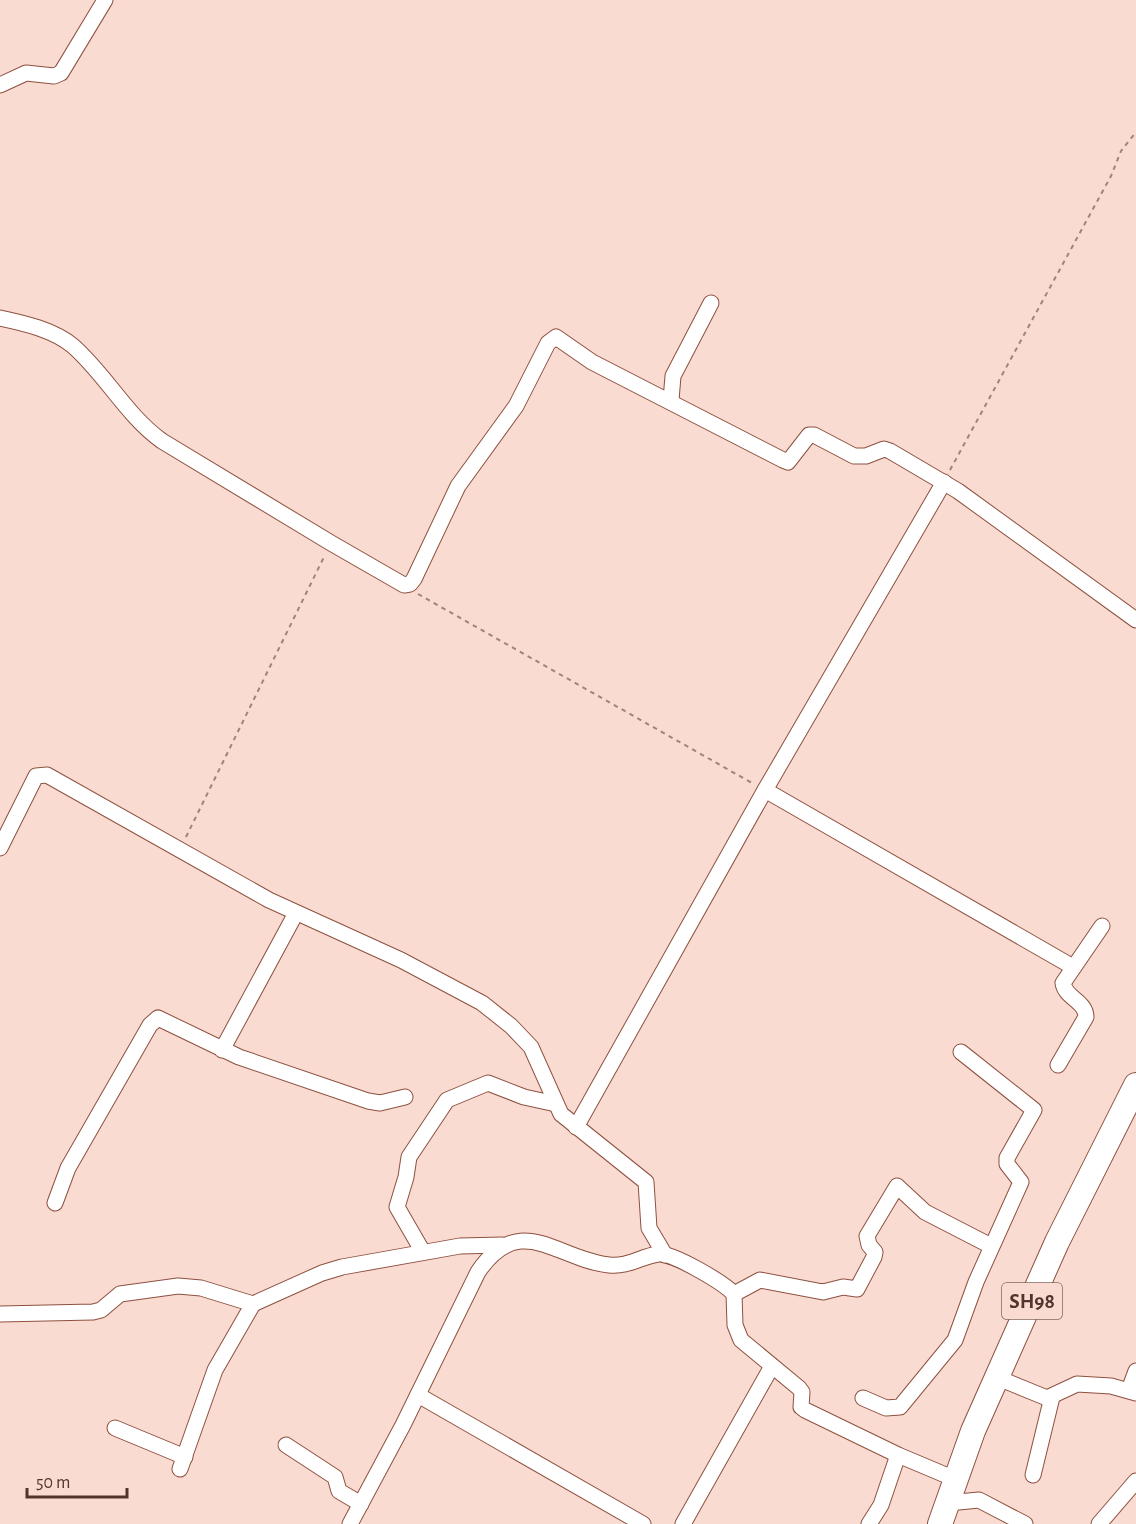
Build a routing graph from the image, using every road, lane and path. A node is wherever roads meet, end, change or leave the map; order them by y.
1 (105, 0) edge
2 (0, 85) edge
3 (1136, 132) edge
4 (711, 303) dead end
5 (0, 318) edge
6 (671, 400) junction
7 (944, 482) junction
8 (331, 543) junction
9 (410, 584) junction
10 (1136, 620) edge
11 (765, 790) junction
12 (0, 848) edge
13 (180, 849) junction
14 (296, 913) junction
15 (1102, 926) dead end
16 (1073, 967) junction
17 (222, 1050) junction
18 (961, 1052) dead end
19 (1058, 1065) dead end
20 (1136, 1084) edge
21 (405, 1097) dead end
22 (556, 1104) junction
23 (576, 1127) junction
24 (55, 1203) dead end
25 (502, 1245) junction
26 (991, 1246) junction
27 (423, 1252) junction
28 (665, 1255) junction
29 (734, 1294) junction
30 (253, 1304) junction
31 (0, 1314) edge
32 (772, 1366) junction
33 (1136, 1371) edge
34 (998, 1378) junction
35 (1132, 1391) edge
36 (418, 1395) junction
37 (1052, 1397) junction
38 (863, 1398) dead end
39 (115, 1428) dead end
40 (286, 1445) dead end
41 (898, 1455) junction
42 (1033, 1475) dead end
43 (955, 1479) junction
44 (1136, 1481) edge
45 (361, 1504) junction
46 (944, 1513) edge
47 (350, 1524) edge
48 (643, 1524) edge
49 (683, 1524) edge
50 (869, 1524) edge
51 (1025, 1524) edge
52 (1099, 1524) edge

1 - 2 street
3 - 7 path
4 - 6 street
5 - 8 street
6 - 7 street
6 - 9 street
7 - 10 street
7 - 11 street
8 - 9 street
8 - 13 path
9 - 11 path
11 - 16 street
11 - 23 street
12 - 13 street
13 - 14 street
14 - 17 street
14 - 22 street
15 - 16 street
16 - 19 street
17 - 21 street
17 - 24 street
18 - 26 street
20 - 34 main road, SH98
22 - 23 street
22 - 27 street
23 - 28 street
25 - 27 street
25 - 28 street
25 - 36 street
26 - 29 street
26 - 38 street
27 - 30 street
28 - 29 street
29 - 32 street
30 - 31 street
30 - 39 street
32 - 41 street
32 - 49 street
33 - 35 street
34 - 37 street
34 - 43 main road, SH98
35 - 37 street
36 - 45 street
36 - 48 street
37 - 42 street
40 - 45 street
41 - 43 street
41 - 50 street
43 - 46 main road, SH98
44 - 52 street
45 - 47 street
46 - 51 street

